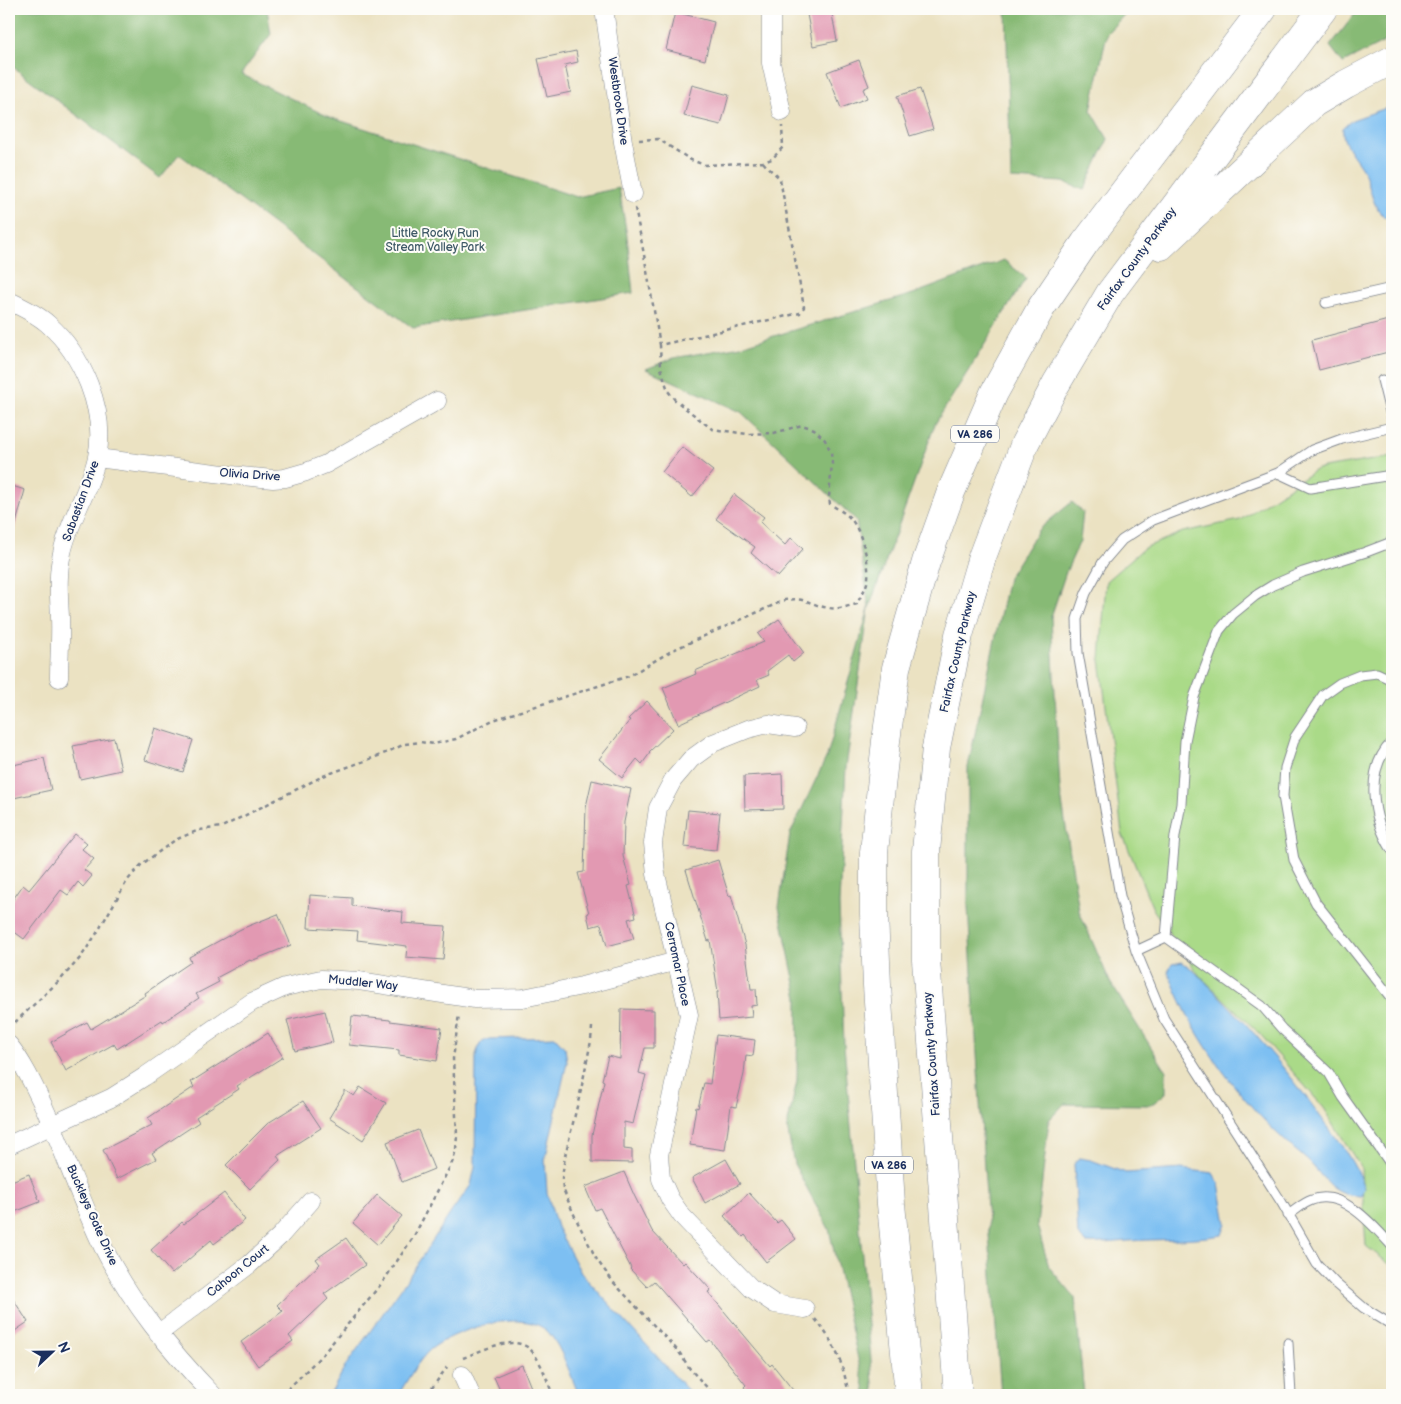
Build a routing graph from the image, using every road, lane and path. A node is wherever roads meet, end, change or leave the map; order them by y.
1 (604, 9) edge
2 (771, 9) edge
3 (1263, 9) edge
4 (1323, 9) edge
5 (1392, 60) edge
6 (782, 112) joint
7 (623, 142) junction
8 (763, 162) junction
9 (633, 194) joint
10 (1392, 288) edge
11 (1110, 293) junction
12 (9, 301) edge
13 (1326, 303) dead end
14 (660, 345) junction
15 (1382, 380) dead end
16 (437, 401) dead end
17 (1392, 420) edge
18 (1392, 427) edge
19 (97, 458) junction
20 (1278, 473) junction
21 (1392, 475) edge
22 (1392, 542) edge
23 (59, 678) dead end
24 (1392, 680) edge
25 (795, 728) dead end
26 (1392, 742) edge
27 (1392, 850) edge
28 (1166, 937) junction
29 (1136, 951) junction
30 (678, 961) junction
31 (1392, 999) edge
32 (459, 1014) dead end
33 (592, 1027) dead end
34 (9, 1028) edge
35 (9, 1045) edge
36 (52, 1125) junction
37 (9, 1144) edge
38 (1392, 1166) edge
39 (311, 1201) dead end
40 (1288, 1215) junction
41 (1392, 1246) edge
42 (805, 1309) joint
43 (1392, 1325) edge
44 (158, 1334) junction
45 (1288, 1343) dead end
46 (457, 1367) junction
47 (213, 1395) edge
48 (282, 1395) edge
49 (427, 1395) edge
50 (471, 1395) edge
51 (553, 1395) edge
52 (714, 1395) edge
53 (850, 1395) edge
54 (909, 1395) edge
55 (958, 1395) edge
56 (1291, 1395) edge

1 - 7 street, Westbrook Drive
2 - 6 street
3 - 54 highway, VA 286
4 - 11 highway, Fairfax County Parkway
5 - 11 highway
6 - 8 path
7 - 8 path
7 - 9 street, Westbrook Drive
8 - 14 path
9 - 14 path
10 - 13 lane
11 - 55 highway, Fairfax County Parkway
12 - 19 street, Sabastian Drive
14 - 34 path
15 - 17 lane
16 - 19 street, Olivia Drive
18 - 20 lane
19 - 23 street, Sabastian Drive
20 - 21 lane
20 - 29 lane
22 - 28 lane
24 - 31 lane
25 - 30 street, Cerromar Place
26 - 27 lane
28 - 29 lane
28 - 38 lane
29 - 40 lane
30 - 36 street, Muddler Way
30 - 42 street, Cerromar Place
32 - 48 path
33 - 52 path
35 - 36 street, Buckleys Gate Drive
36 - 37 street, Muddler Way
36 - 44 street, Buckleys Gate Drive
39 - 44 street, Cahoon Court
40 - 41 lane
40 - 43 lane
42 - 53 path
44 - 47 street, Buckleys Gate Drive
45 - 56 lane
46 - 49 path
46 - 50 street
46 - 51 path

